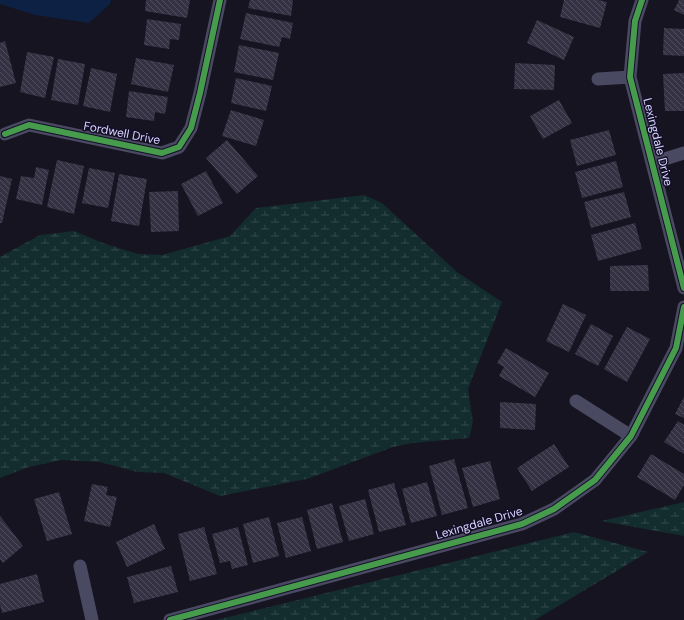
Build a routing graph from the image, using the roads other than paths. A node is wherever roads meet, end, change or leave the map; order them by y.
1 (220, 0) edge
2 (642, 0) edge
3 (630, 77) junction
4 (598, 79) dead end
5 (5, 134) dead end
6 (684, 153) edge
7 (652, 163) junction
8 (684, 288) edge
9 (684, 308) edge
10 (576, 401) dead end
11 (631, 436) junction
12 (80, 566) dead end
13 (92, 620) edge
14 (170, 620) edge

1 - 5 street, Fordwell Drive
2 - 3 street, Lexingdale Drive
3 - 4 street
3 - 7 street, Lexingdale Drive
6 - 7 street
7 - 8 street, Lexingdale Drive
9 - 11 street, Lexingdale Drive
10 - 11 street
11 - 14 street, Lexingdale Drive
12 - 13 street

